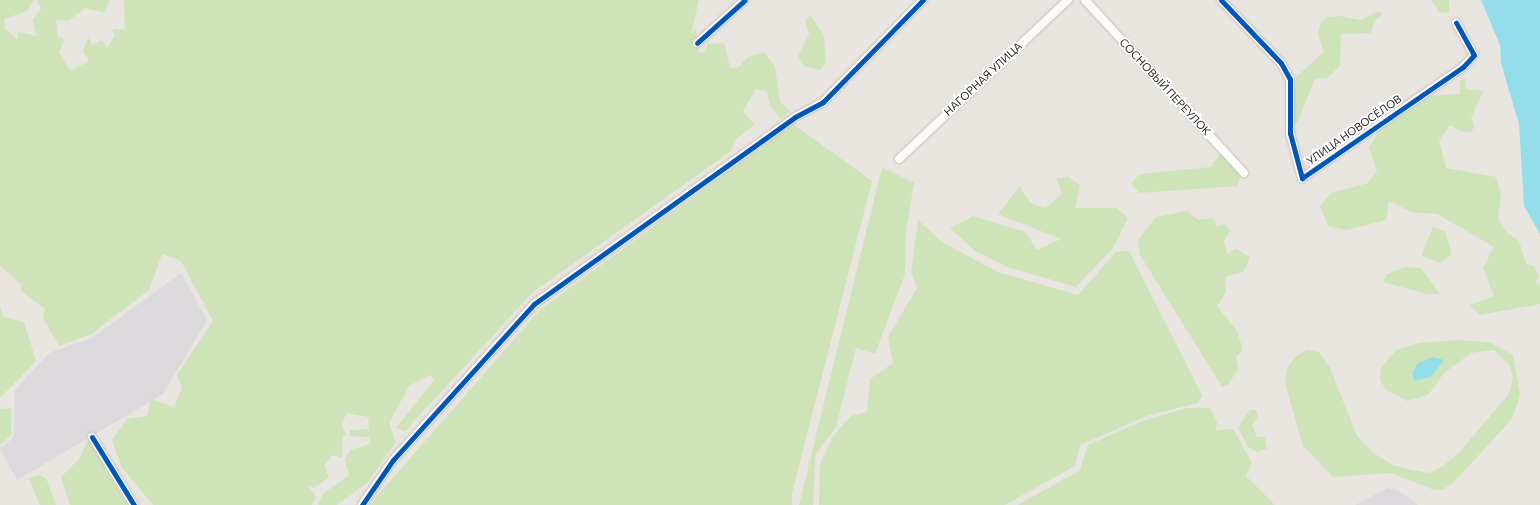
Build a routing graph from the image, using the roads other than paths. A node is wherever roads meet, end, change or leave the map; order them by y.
1 (745, 0) edge
2 (923, 0) edge
3 (1068, 0) edge
4 (1085, 0) edge
5 (1221, 0) edge
6 (1456, 23) dead end
7 (697, 43) dead end
8 (899, 158) dead end
9 (1244, 173) dead end
10 (92, 438) dead end
11 (134, 505) edge
12 (362, 505) edge

1 - 7 street
2 - 12 street
3 - 8 street, НАГОРНАЯ УЛИЦА
4 - 9 street, СОСНОВЫЙ ПЕРЕУЛОК
5 - 6 street, УЛИЦА НОВОСЁЛОВ
10 - 11 street

